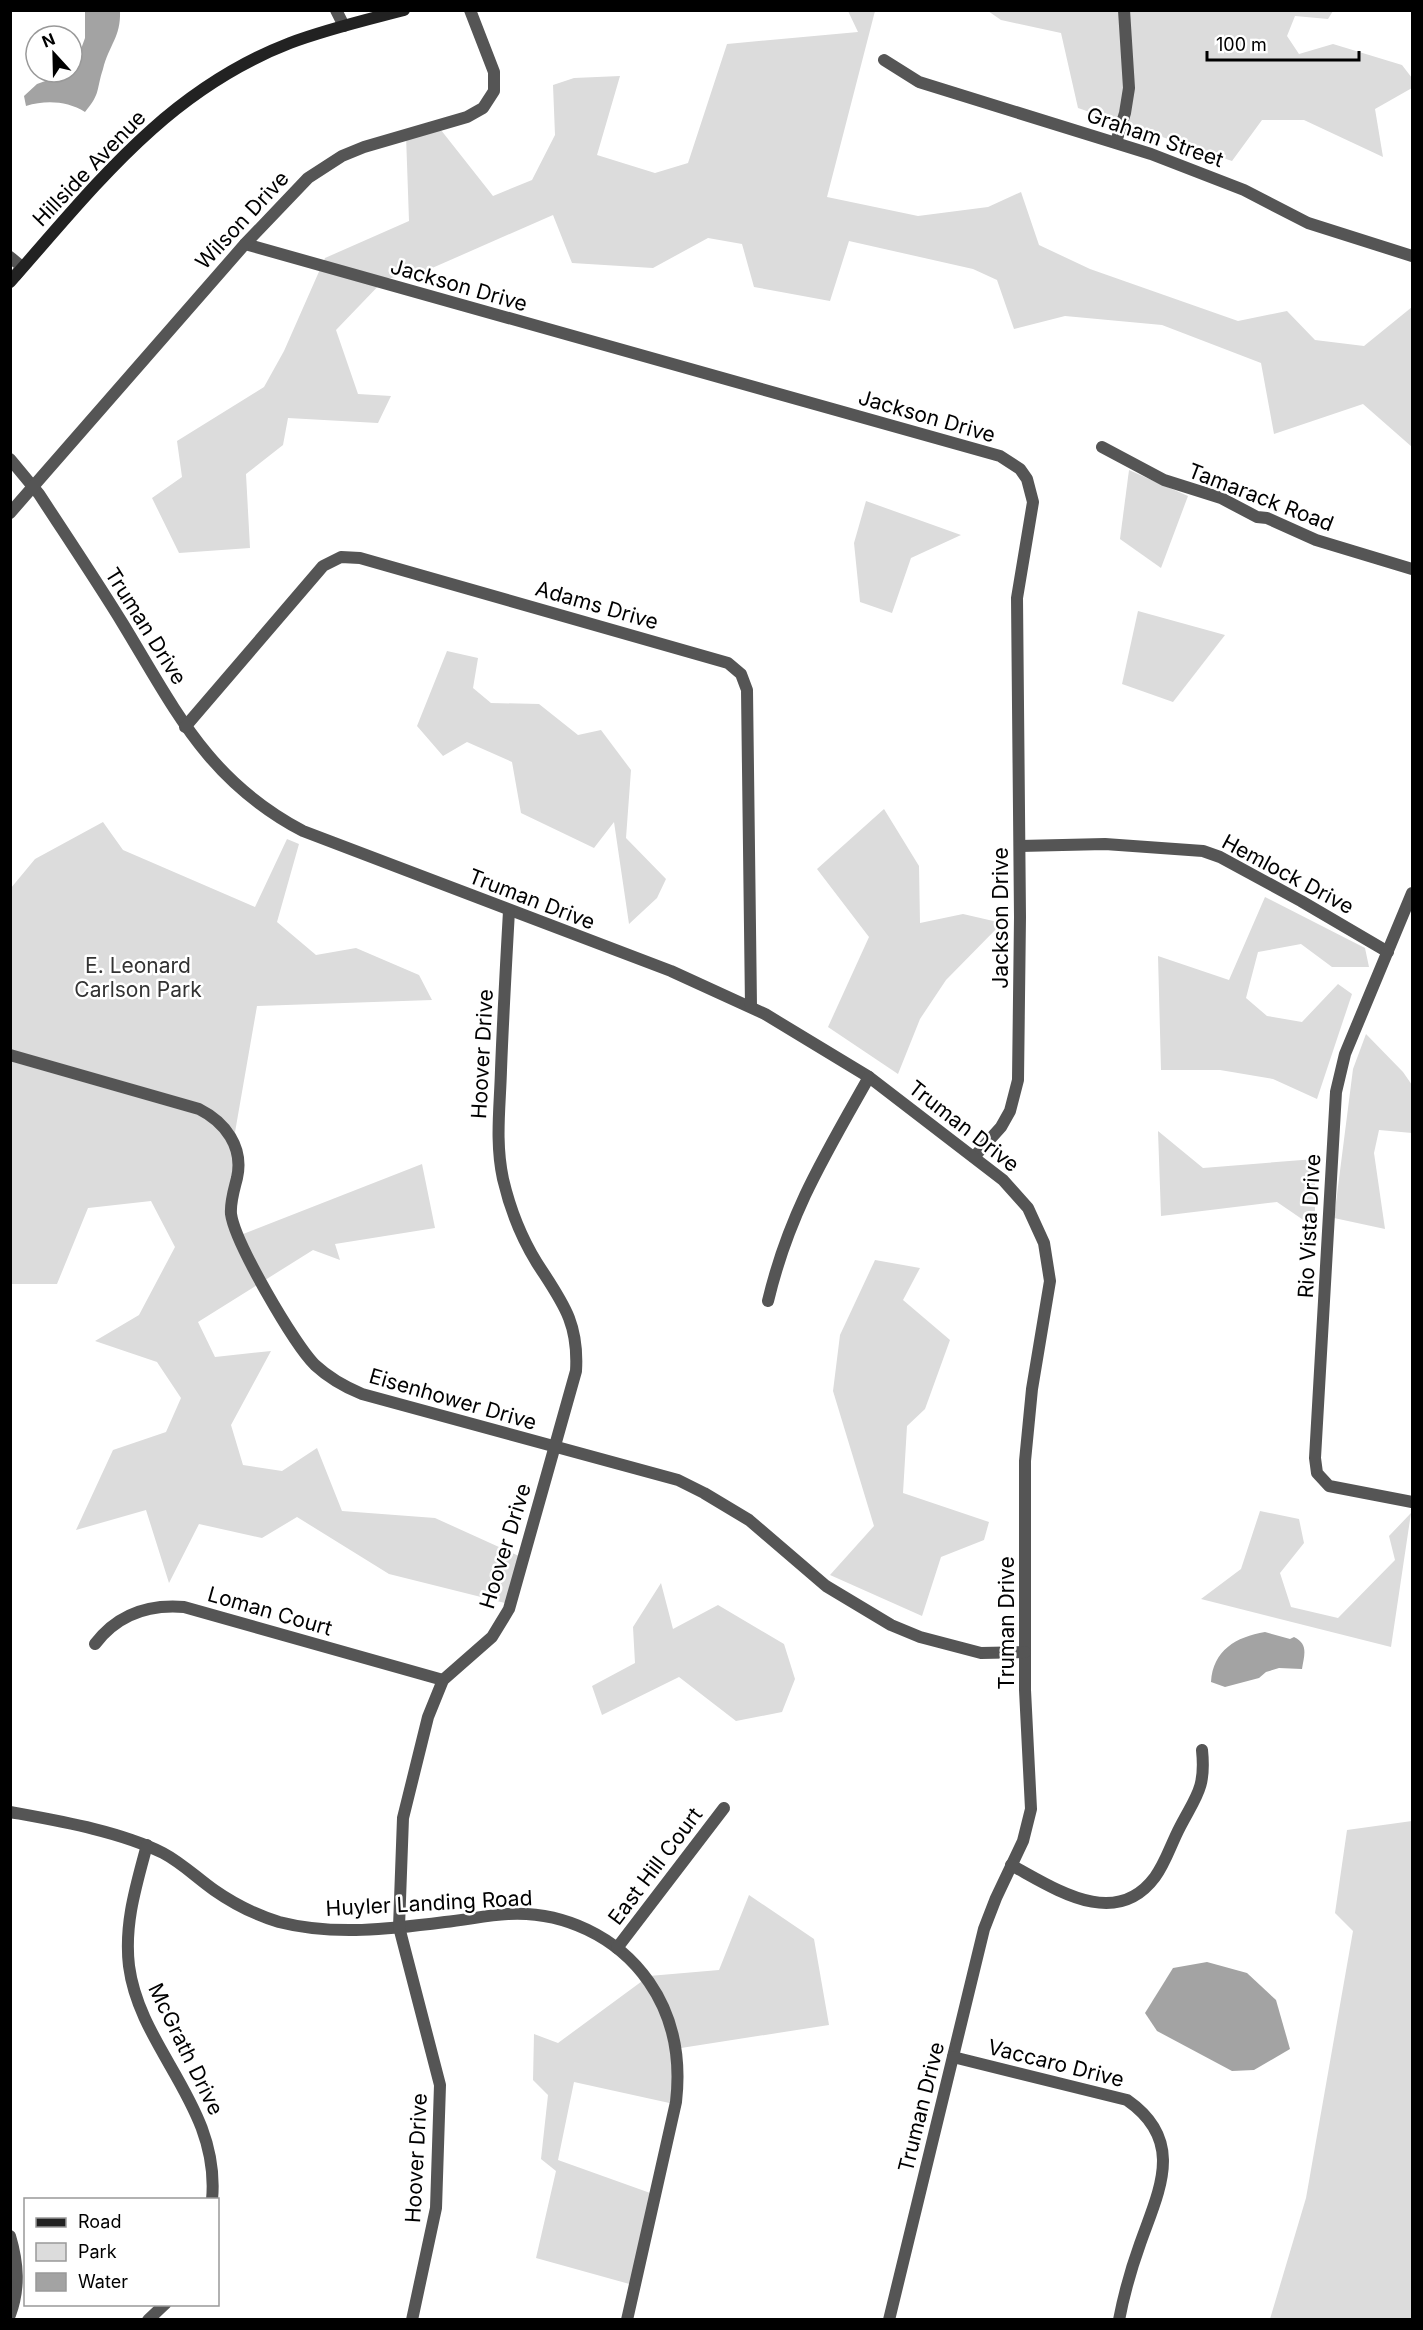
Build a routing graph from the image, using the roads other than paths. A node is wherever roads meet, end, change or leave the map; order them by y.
1 (336, 10) edge
2 (404, 10) edge
3 (470, 10) edge
4 (1124, 10) edge
5 (344, 26) junction
6 (884, 60) dead end
7 (1116, 142) junction
8 (245, 244) junction
9 (1413, 256) edge
10 (10, 257) edge
11 (10, 282) edge
12 (1102, 447) dead end
13 (10, 459) edge
14 (33, 486) junction
15 (10, 513) edge
16 (1413, 569) edge
17 (185, 727) junction
18 (1020, 846) junction
19 (1413, 893) edge
20 (509, 911) junction
21 (1388, 952) junction
22 (751, 1006) junction
23 (10, 1055) edge
24 (869, 1077) junction
25 (974, 1157) junction
26 (768, 1301) dead end
27 (554, 1448) junction
28 (1413, 1502) edge
29 (95, 1644) dead end
30 (1025, 1652) junction
31 (443, 1680) junction
32 (1202, 1750) dead end
33 (724, 1808) dead end
34 (10, 1812) edge
35 (147, 1845) junction
36 (1011, 1865) junction
37 (399, 1927) junction
38 (617, 1948) junction
39 (953, 2057) junction
40 (212, 2198) edge
41 (10, 2236) edge
42 (163, 2306) edge
43 (10, 2315) edge
44 (148, 2319) edge
45 (412, 2319) edge
46 (627, 2319) edge
47 (889, 2319) edge
48 (1119, 2319) edge

1 - 5 street
2 - 5 main road, Hillside Avenue
3 - 8 street, Wilson Drive
4 - 7 street
5 - 11 main road, Hillside Avenue
6 - 7 street, Graham Street
7 - 9 street, Graham Street
8 - 14 street, Wilson Drive
8 - 18 street, Jackson Drive
10 - 11 street
12 - 16 street, Tamarack Road
13 - 14 street, Truman Drive
14 - 15 street, Wilson Drive
14 - 17 street, Truman Drive
17 - 20 street, Truman Drive
17 - 22 street, Adams Drive
18 - 21 street, Hemlock Drive
18 - 25 street, Jackson Drive
19 - 21 street, Rio Vista Drive
20 - 22 street, Truman Drive
20 - 27 street, Hoover Drive
21 - 28 street, Rio Vista Drive
22 - 24 street, Truman Drive
23 - 27 street, Eisenhower Drive
24 - 25 street, Truman Drive
24 - 26 street
25 - 30 street, Truman Drive
27 - 30 street, Eisenhower Drive
27 - 31 street, Hoover Drive
29 - 31 street, Loman Court
30 - 36 street, Truman Drive
31 - 37 street, Hoover Drive
32 - 36 street
33 - 38 street, East Hill Court
34 - 35 street, Huyler Landing Road
35 - 37 street, Huyler Landing Road
35 - 40 street, McGrath Drive
36 - 39 street, Truman Drive
37 - 38 street, Huyler Landing Road
37 - 45 street, Hoover Drive
38 - 46 street, Huyler Landing Road
39 - 47 street, Truman Drive
39 - 48 street, Vaccaro Drive
41 - 43 street
42 - 44 street

